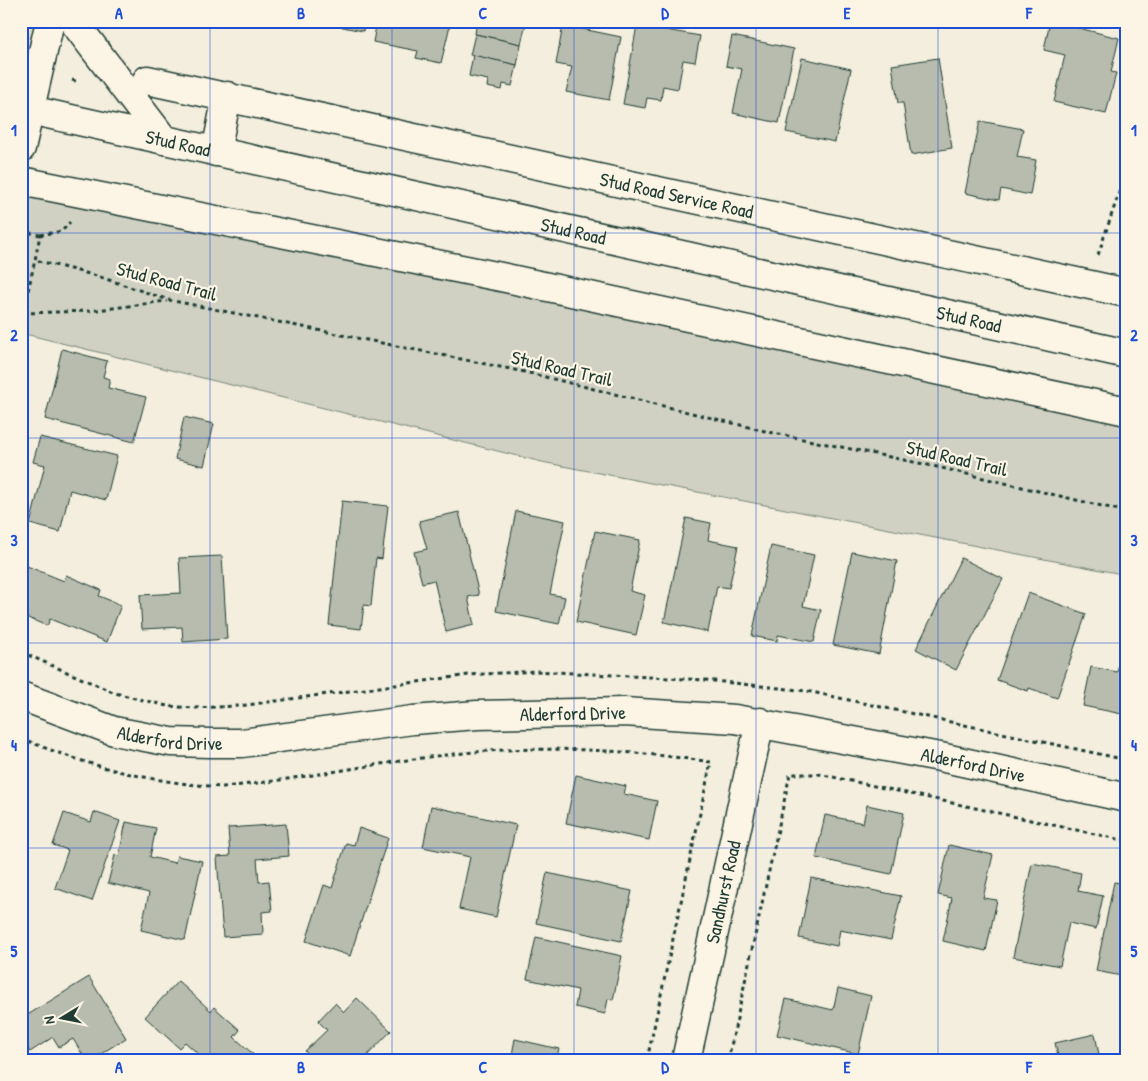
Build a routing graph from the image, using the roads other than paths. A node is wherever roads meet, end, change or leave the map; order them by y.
1 (50, 22) edge
2 (147, 80) dead end
3 (227, 96) junction
4 (26, 109) edge
5 (164, 140) junction
6 (21, 148) edge
7 (216, 152) junction
8 (21, 181) edge
9 (1127, 293) edge
10 (1127, 354) edge
11 (1127, 411) edge
12 (21, 696) edge
13 (760, 722) junction
14 (1127, 798) edge
15 (686, 1060) edge

1 - 4 street
1 - 5 street
2 - 3 street, Stud Road Service Road
3 - 7 street
3 - 9 street, Stud Road Service Road
4 - 5 street, Stud Road
4 - 6 street
5 - 7 street, Stud Road
7 - 10 street, Stud Road
8 - 11 street
12 - 13 street, Alderford Drive
13 - 14 street, Alderford Drive
13 - 15 street, Sandhurst Road

